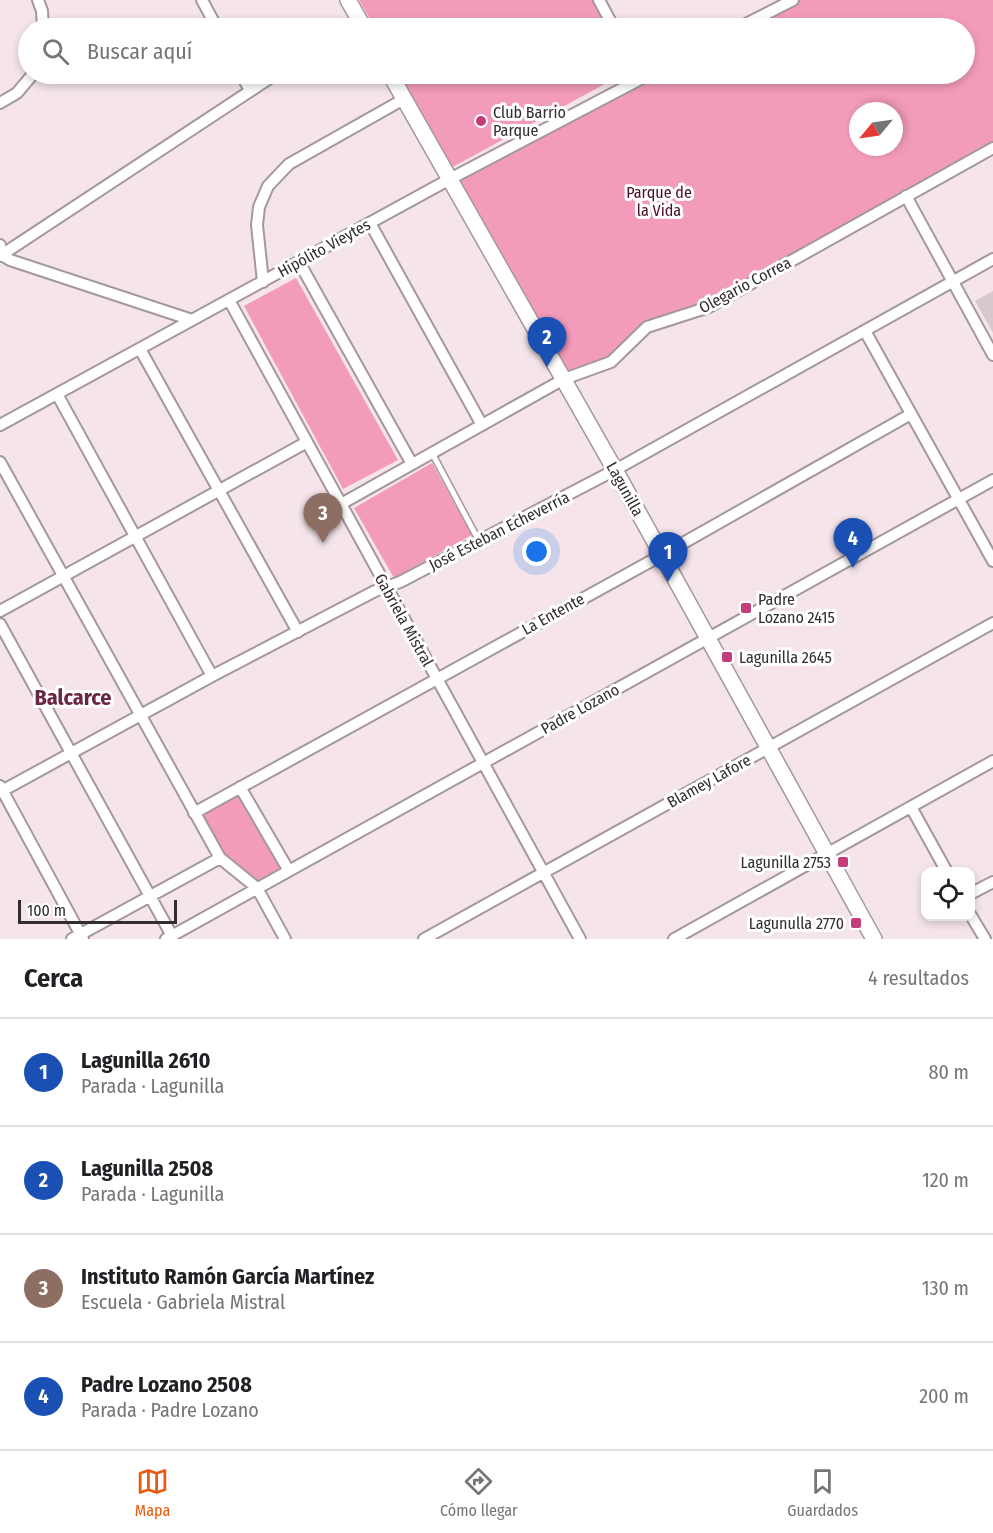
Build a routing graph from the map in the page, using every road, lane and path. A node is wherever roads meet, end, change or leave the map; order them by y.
1 (38, 0) edge
2 (202, 0) edge
3 (348, 0) edge
4 (599, 0) edge
5 (794, 0) edge
6 (42, 18) edge
7 (212, 18) edge
8 (354, 18) edge
9 (609, 18) edge
10 (758, 18) edge
11 (25, 84) edge
12 (247, 84) edge
13 (260, 84) edge
14 (396, 84) edge
15 (626, 84) edge
16 (250, 90) junction
17 (404, 99) junction
18 (0, 103) edge
19 (993, 148) edge
20 (450, 179) junction
21 (906, 196) junction
22 (370, 223) junction
23 (1, 252) edge
24 (993, 259) edge
25 (299, 262) junction
26 (953, 281) junction
27 (263, 282) junction
28 (229, 300) junction
29 (192, 320) junction
30 (865, 331) junction
31 (140, 349) junction
32 (993, 355) edge
33 (564, 379) junction
34 (57, 394) junction
35 (911, 414) junction
36 (0, 425) edge
37 (482, 425) junction
38 (307, 442) junction
39 (432, 453) junction
40 (0, 462) edge
41 (412, 464) junction
42 (615, 470) junction
43 (993, 480) edge
44 (219, 490) junction
45 (958, 499) junction
46 (341, 504) junction
47 (135, 537) junction
48 (479, 541) junction
49 (662, 555) junction
50 (993, 561) edge
51 (63, 576) junction
52 (387, 587) junction
53 (0, 611) edge
54 (993, 623) edge
55 (0, 624) edge
56 (298, 632) junction
57 (708, 638) junction
58 (212, 676) junction
59 (437, 678) junction
60 (141, 716) junction
61 (769, 747) junction
62 (71, 754) junction
63 (993, 761) edge
64 (483, 763) junction
65 (240, 787) junction
66 (1, 790) edge
67 (911, 807) junction
68 (194, 813) junction
69 (827, 854) junction
70 (220, 858) junction
71 (944, 867) edge
72 (288, 871) junction
73 (544, 873) junction
74 (993, 882) edge
75 (257, 888) junction
76 (975, 891) edge
77 (150, 897) junction
78 (974, 921) edge
79 (78, 937) edge
80 (169, 937) edge
81 (285, 939) edge
82 (424, 939) edge
83 (580, 939) edge
84 (674, 939) edge
85 (874, 939) edge
86 (985, 939) edge

1 - 6 street
2 - 7 street
3 - 8 main road
4 - 9 street
5 - 10 street
11 - 18 street
12 - 16 street
13 - 16 street
14 - 17 main road, Lagunilla
15 - 20 street, Hipólito Vieytes
16 - 23 street
17 - 20 main road, Lagunilla
17 - 27 street
19 - 21 street, Olegario Correa
20 - 22 street, Hipólito Vieytes
20 - 33 main road, Lagunilla
21 - 26 street
21 - 33 street, Olegario Correa
22 - 25 street, Hipólito Vieytes
22 - 37 street
23 - 29 street
24 - 26 street, José Esteban Echeverría
25 - 27 street, Hipólito Vieytes
25 - 41 street
26 - 30 street, José Esteban Echeverría
26 - 32 street
27 - 28 street, Hipólito Vieytes
28 - 29 street, Hipólito Vieytes
28 - 38 street, Gabriela Mistral
29 - 31 street, Hipólito Vieytes
30 - 35 street
30 - 42 street, José Esteban Echeverría
31 - 34 street, Hipólito Vieytes
31 - 44 street
33 - 37 street, Olegario Correa
33 - 42 main road, Lagunilla
34 - 36 street, Hipólito Vieytes
34 - 47 street
35 - 45 street
35 - 49 street, La Entente
37 - 39 street, Olegario Correa
38 - 44 street
38 - 46 street, Gabriela Mistral
39 - 41 street, Olegario Correa
39 - 48 lane
40 - 51 street
41 - 46 street, Olegario Correa
42 - 48 street, José Esteban Echeverría
42 - 49 main road, Lagunilla
43 - 45 street, Padre Lozano
44 - 47 street
44 - 56 street
45 - 50 street
45 - 57 street, Padre Lozano
46 - 52 street, Gabriela Mistral
47 - 51 street
47 - 58 street
48 - 52 street, José Esteban Echeverría
49 - 57 main road, Lagunilla
49 - 59 street, La Entente
51 - 53 street
51 - 60 street
52 - 56 street, José Esteban Echeverría
52 - 59 street, Gabriela Mistral
54 - 61 street, Blamey Lafore
55 - 62 street
56 - 58 street, José Esteban Echeverría
57 - 61 main road, Lagunilla
57 - 64 street, Padre Lozano
58 - 60 street, José Esteban Echeverría
59 - 64 street, Gabriela Mistral
59 - 65 street, La Entente
60 - 62 street, José Esteban Echeverría
60 - 68 street
61 - 69 main road, Lagunilla
61 - 73 street, Blamey Lafore
62 - 66 street, José Esteban Echeverría
62 - 77 street
63 - 67 street
64 - 72 street, Padre Lozano
64 - 73 street, Gabriela Mistral
65 - 68 street, La Entente
65 - 72 street
66 - 79 street
67 - 69 street
67 - 71 street
68 - 70 street
69 - 84 street
69 - 85 main road, Lagunilla
70 - 75 street
70 - 77 street
72 - 75 street, Padre Lozano
73 - 82 street, Blamey Lafore
73 - 83 street, Gabriela Mistral
74 - 76 street
75 - 80 street, Padre Lozano
75 - 81 street
77 - 79 street
77 - 80 street
78 - 86 street

